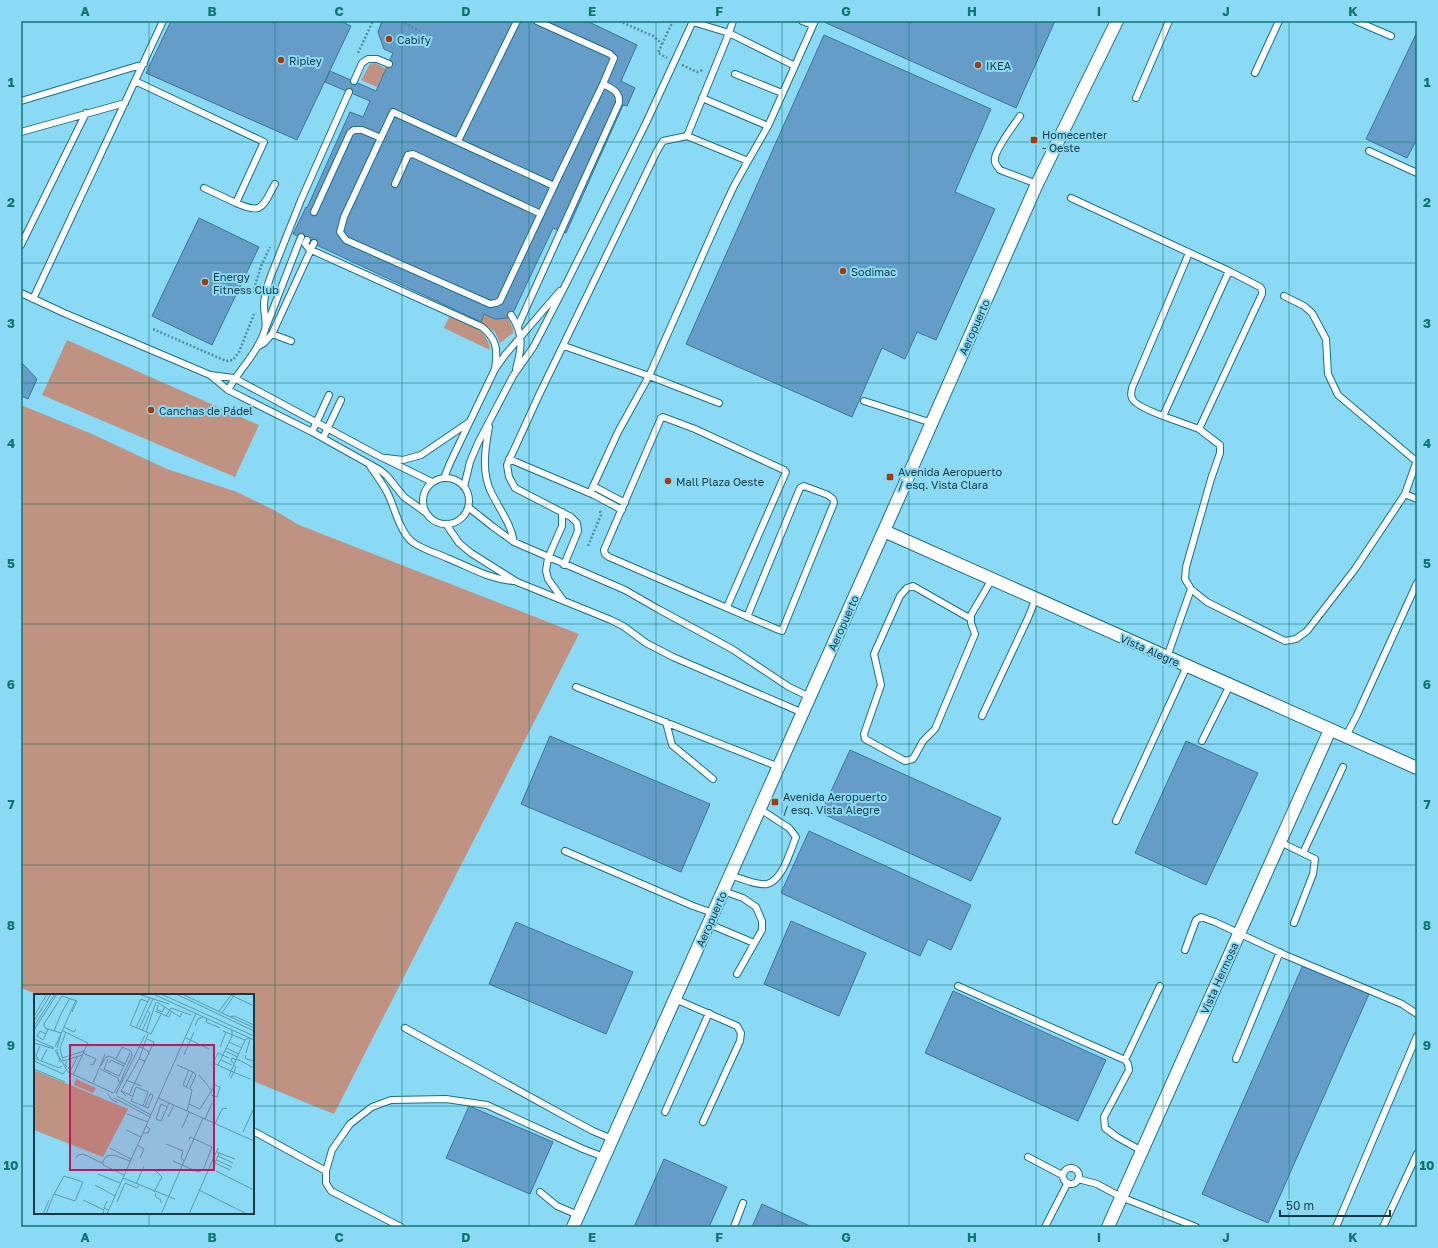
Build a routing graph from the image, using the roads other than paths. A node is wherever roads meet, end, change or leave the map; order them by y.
1 (163, 21) edge
2 (517, 21) edge
3 (537, 21) edge
4 (693, 21) edge
5 (733, 21) edge
6 (804, 21) edge
7 (1117, 21) edge
8 (1169, 21) edge
9 (1279, 21) edge
10 (1356, 21) edge
11 (814, 23) edge
12 (729, 33) junction
13 (1391, 36) dead end
14 (144, 64) junction
15 (389, 64) dead end
16 (795, 66) junction
17 (1255, 73) dead end
18 (735, 74) dead end
19 (136, 81) junction
20 (354, 81) dead end
21 (603, 84) junction
22 (349, 92) dead end
23 (782, 93) junction
24 (702, 98) junction
25 (1136, 98) dead end
26 (21, 101) edge
27 (125, 104) junction
28 (86, 114) junction
29 (1020, 116) dead end
30 (768, 126) junction
31 (21, 132) edge
32 (687, 136) junction
33 (381, 138) junction
34 (458, 141) junction
35 (1369, 151) dead end
36 (748, 161) junction
37 (1417, 173) edge
38 (275, 184) dead end
39 (395, 184) dead end
40 (1037, 184) junction
41 (554, 186) junction
42 (204, 188) dead end
43 (1071, 198) dead end
44 (236, 203) junction
45 (314, 212) dead end
46 (541, 214) junction
47 (314, 243) dead end
48 (21, 244) edge
49 (1189, 253) junction
50 (1229, 271) junction
51 (567, 282) junction
52 (21, 293) edge
53 (1284, 296) dead end
54 (33, 299) junction
55 (511, 315) dead end
56 (518, 326) junction
57 (265, 329) junction
58 (272, 334) junction
59 (521, 336) junction
60 (291, 341) dead end
61 (564, 346) junction
62 (255, 348) junction
63 (495, 369) junction
64 (210, 375) junction
65 (514, 376) junction
66 (649, 376) junction
67 (234, 378) junction
68 (228, 390) junction
69 (329, 395) dead end
70 (341, 400) dead end
71 (864, 401) dead end
72 (719, 404) dead end
73 (1162, 416) junction
74 (490, 421) junction
75 (470, 422) junction
76 (316, 423) junction
77 (932, 423) junction
78 (328, 429) junction
79 (1199, 430) junction
80 (312, 432) junction
81 (323, 438) junction
82 (377, 456) junction
83 (509, 459) junction
84 (1417, 460) edge
85 (368, 463) junction
86 (444, 478) junction
87 (432, 482) junction
88 (594, 486) junction
89 (464, 487) junction
90 (590, 493) junction
91 (1405, 494) junction
92 (1417, 499) edge
93 (625, 503) junction
94 (468, 507) junction
95 (622, 510) junction
96 (425, 512) junction
97 (562, 512) junction
98 (446, 524) junction
99 (884, 530) junction
100 (514, 542) junction
101 (548, 558) junction
102 (564, 564) junction
103 (992, 579) junction
104 (516, 582) junction
105 (1417, 584) edge
106 (1191, 589) junction
107 (1036, 598) junction
108 (564, 601) junction
109 (726, 607) junction
110 (747, 617) junction
111 (971, 619) junction
112 (1167, 657) junction
113 (1187, 666) junction
114 (1230, 685) junction
115 (576, 687) dead end
116 (810, 697) junction
117 (803, 713) junction
118 (982, 716) dead end
119 (666, 722) junction
120 (1330, 730) junction
121 (1346, 736) junction
122 (1202, 741) dead end
123 (779, 767) junction
124 (1343, 767) dead end
125 (1417, 768) edge
126 (713, 779) dead end
127 (760, 809) junction
128 (1116, 821) dead end
129 (1280, 842) junction
130 (565, 851) dead end
131 (1303, 853) junction
132 (730, 875) junction
133 (724, 891) junction
134 (711, 918) junction
135 (1294, 923) dead end
136 (1239, 933) junction
137 (754, 943) junction
138 (1185, 950) dead end
139 (1280, 952) junction
140 (738, 974) dead end
141 (958, 986) dead end
142 (1160, 986) dead end
143 (675, 999) junction
144 (709, 1013) junction
145 (1417, 1014) edge
146 (405, 1028) dead end
147 (1417, 1036) edge
148 (1236, 1059) dead end
149 (1125, 1060) junction
150 (666, 1112) dead end
151 (703, 1122) dead end
152 (254, 1132) edge
153 (612, 1139) junction
154 (1142, 1151) junction
155 (1417, 1154) edge
156 (604, 1157) junction
157 (1028, 1157) dead end
158 (326, 1171) junction
159 (1062, 1175) junction
160 (1078, 1179) junction
161 (1067, 1184) junction
162 (540, 1192) dead end
163 (1121, 1197) junction
164 (743, 1203) dead end
165 (578, 1215) junction
166 (401, 1227) edge
167 (573, 1227) edge
168 (734, 1227) edge
169 (1045, 1227) edge
170 (1108, 1227) edge
171 (1196, 1227) edge
172 (1336, 1227) edge
173 (1383, 1227) edge

1 - 14 lane
2 - 34 lane
3 - 21 lane
4 - 12 lane
4 - 51 lane
5 - 12 lane
6 - 11 lane
7 - 40 street, Aeropuerto
8 - 25 lane
9 - 17 lane
10 - 13 lane
11 - 16 lane
12 - 16 lane
12 - 24 lane
14 - 19 lane
14 - 26 lane
15 - 20 lane
16 - 23 lane
18 - 23 lane
19 - 27 lane
19 - 44 lane
21 - 41 lane
21 - 56 lane
22 - 57 lane
23 - 30 lane
24 - 30 lane
24 - 32 lane
27 - 28 lane
27 - 54 lane
28 - 31 lane
28 - 48 lane
29 - 40 lane
30 - 36 lane
32 - 36 lane
32 - 61 lane
33 - 34 lane
33 - 45 lane
33 - 46 lane
34 - 41 lane
35 - 37 lane
36 - 66 lane
38 - 44 lane
39 - 46 lane
40 - 77 street, Aeropuerto
41 - 46 lane
42 - 44 lane
43 - 49 lane
47 - 58 lane
49 - 50 lane
49 - 73 lane
50 - 73 lane
50 - 79 lane
51 - 59 lane
51 - 65 lane
52 - 54 lane
53 - 84 lane
54 - 64 lane
55 - 56 lane
56 - 59 lane
57 - 62 lane
57 - 63 lane
58 - 60 lane
58 - 62 lane
59 - 63 lane
59 - 65 lane
61 - 66 lane
61 - 83 lane
62 - 67 lane
63 - 75 lane
64 - 67 lane
64 - 68 lane
65 - 74 lane
66 - 72 lane
66 - 88 lane
67 - 68 lane
67 - 76 lane
68 - 80 lane
69 - 76 lane
70 - 78 lane
71 - 77 lane
73 - 79 lane
74 - 89 lane
74 - 100 lane
75 - 82 lane
75 - 86 lane
76 - 78 lane
76 - 80 lane
77 - 99 street, Aeropuerto
78 - 81 lane
78 - 82 lane
79 - 106 lane
80 - 81 lane
81 - 85 lane
82 - 87 lane
83 - 90 lane
83 - 97 lane
84 - 91 lane
85 - 96 lane
85 - 104 lane
86 - 87 lane
86 - 89 lane
87 - 96 lane
88 - 90 lane
88 - 93 lane
89 - 94 lane
90 - 95 lane
91 - 92 lane
91 - 106 lane
93 - 95 lane
93 - 109 lane
94 - 98 lane
94 - 100 lane
95 - 109 lane
96 - 98 lane
97 - 101 lane
97 - 102 lane
98 - 104 lane
99 - 103 street, Vista Alegre
99 - 116 street, Aeropuerto
100 - 101 lane
101 - 102 lane
101 - 108 lane
102 - 116 lane
103 - 107 street, Vista Alegre
103 - 111 lane
104 - 108 lane
105 - 121 lane
106 - 112 lane
107 - 112 street, Vista Alegre
107 - 118 lane
108 - 117 lane
109 - 110 lane
110 - 110 lane
111 - 111 lane
112 - 113 street, Vista Alegre
113 - 114 street, Vista Alegre
113 - 128 lane
114 - 120 street, Vista Alegre
114 - 122 lane
115 - 119 lane
116 - 117 street, Aeropuerto
117 - 123 street, Aeropuerto
119 - 123 lane
119 - 126 lane
120 - 121 street, Vista Alegre
120 - 129 street, Vista Hermosa
121 - 125 street, Vista Alegre
123 - 127 street, Aeropuerto
124 - 131 lane
127 - 132 street, Aeropuerto
127 - 132 lane
129 - 131 lane
129 - 136 street, Vista Hermosa
130 - 134 lane
131 - 135 lane
132 - 133 street, Aeropuerto
133 - 134 street, Aeropuerto
133 - 137 lane
134 - 137 lane
134 - 143 street, Aeropuerto
136 - 138 lane
136 - 139 lane
136 - 154 street, Vista Hermosa
137 - 140 lane
139 - 145 lane
139 - 148 lane
141 - 149 lane
142 - 149 lane
143 - 144 lane
143 - 153 street, Aeropuerto
144 - 150 lane
144 - 151 lane
146 - 153 lane
147 - 172 lane
149 - 154 lane
152 - 158 lane
153 - 156 street, Aeropuerto
154 - 163 street, Vista Hermosa
155 - 173 lane
156 - 158 lane
156 - 165 street, Aeropuerto
157 - 159 lane
158 - 166 lane
159 - 160 lane
159 - 161 lane
160 - 161 lane
160 - 163 lane
161 - 169 lane
162 - 165 lane
163 - 170 street, Vista Hermosa
163 - 171 lane
164 - 168 lane
165 - 167 street, Aeropuerto

